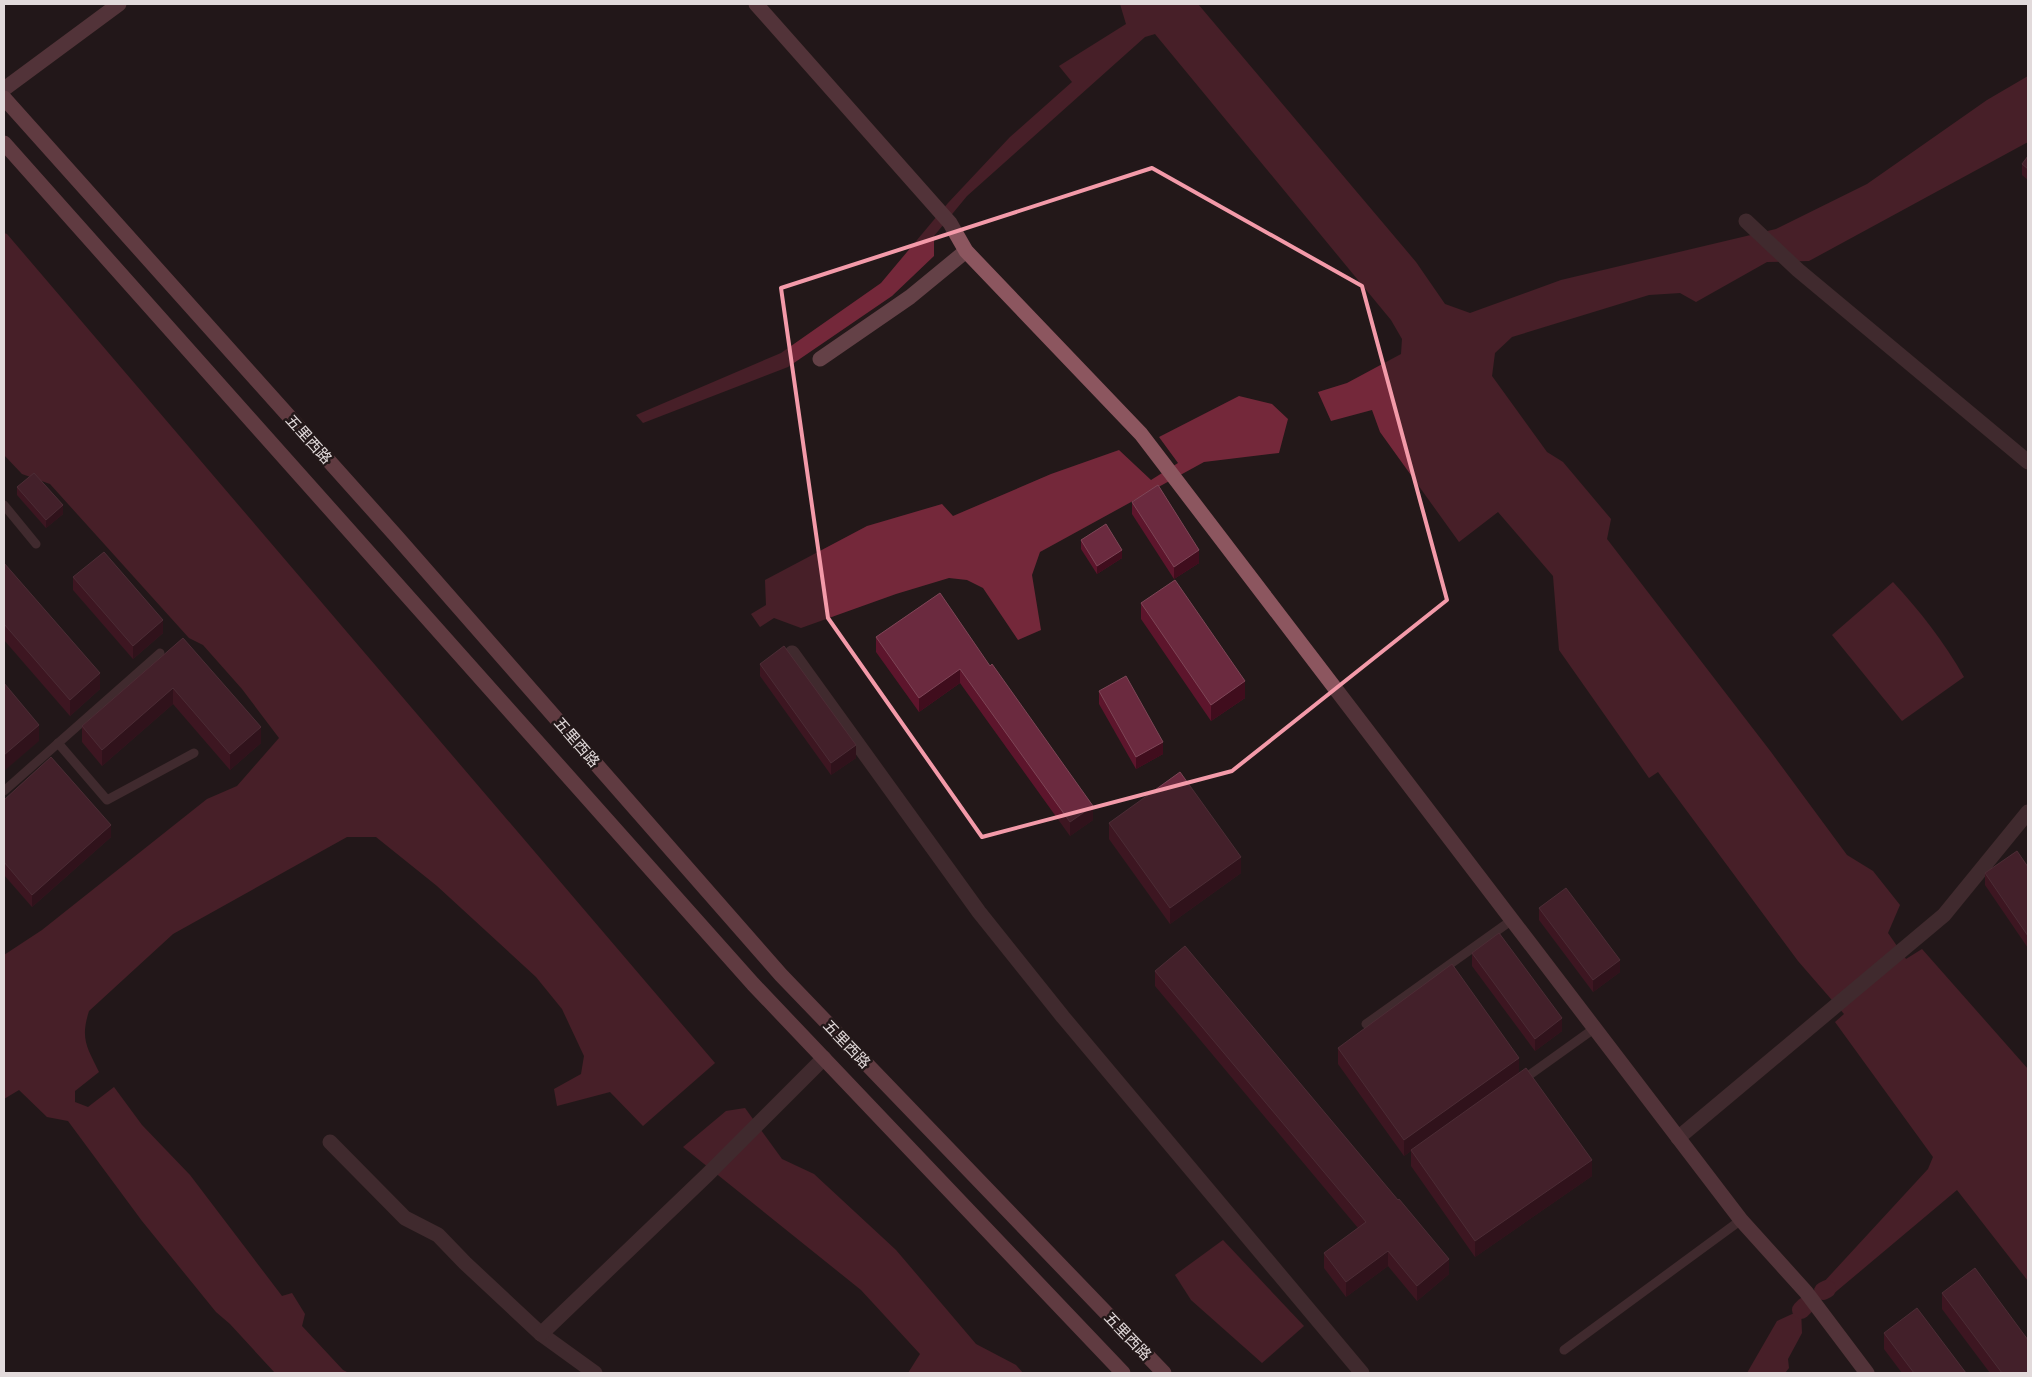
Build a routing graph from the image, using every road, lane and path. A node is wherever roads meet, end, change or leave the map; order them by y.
1 (119, 4) edge
2 (756, 4) edge
3 (4, 89) edge
4 (4, 98) edge
5 (4, 143) edge
6 (1750, 225) dead end
7 (966, 251) junction
8 (820, 359) dead end
9 (2028, 462) edge
10 (4, 505) edge
11 (36, 544) dead end
12 (160, 653) dead end
13 (792, 653) edge
14 (58, 743) junction
15 (194, 752) dead end
16 (4, 791) edge
17 (2028, 812) edge
18 (1512, 920) junction
19 (1366, 1024) dead end
20 (1595, 1028) junction
21 (824, 1058) junction
22 (1514, 1086) edge
23 (1678, 1138) junction
24 (330, 1142) dead end
25 (1741, 1220) junction
26 (541, 1334) junction
27 (1564, 1350) dead end
28 (595, 1373) edge
29 (1124, 1373) edge
30 (1164, 1373) edge
31 (1362, 1373) edge
32 (1867, 1373) edge

1 - 3 main road
2 - 7 main road
4 - 30 main road, 五里西路
5 - 21 main road, 五里西路
6 - 9 street
7 - 8 street
7 - 18 main road
10 - 11 lane
12 - 14 lane
13 - 31 street
14 - 15 lane
14 - 16 lane
17 - 23 street
18 - 19 lane
18 - 20 main road
20 - 22 lane
20 - 23 main road
21 - 26 street
21 - 29 main road, 五里西路
23 - 25 main road
24 - 26 street
25 - 27 lane
25 - 32 main road
26 - 28 street

